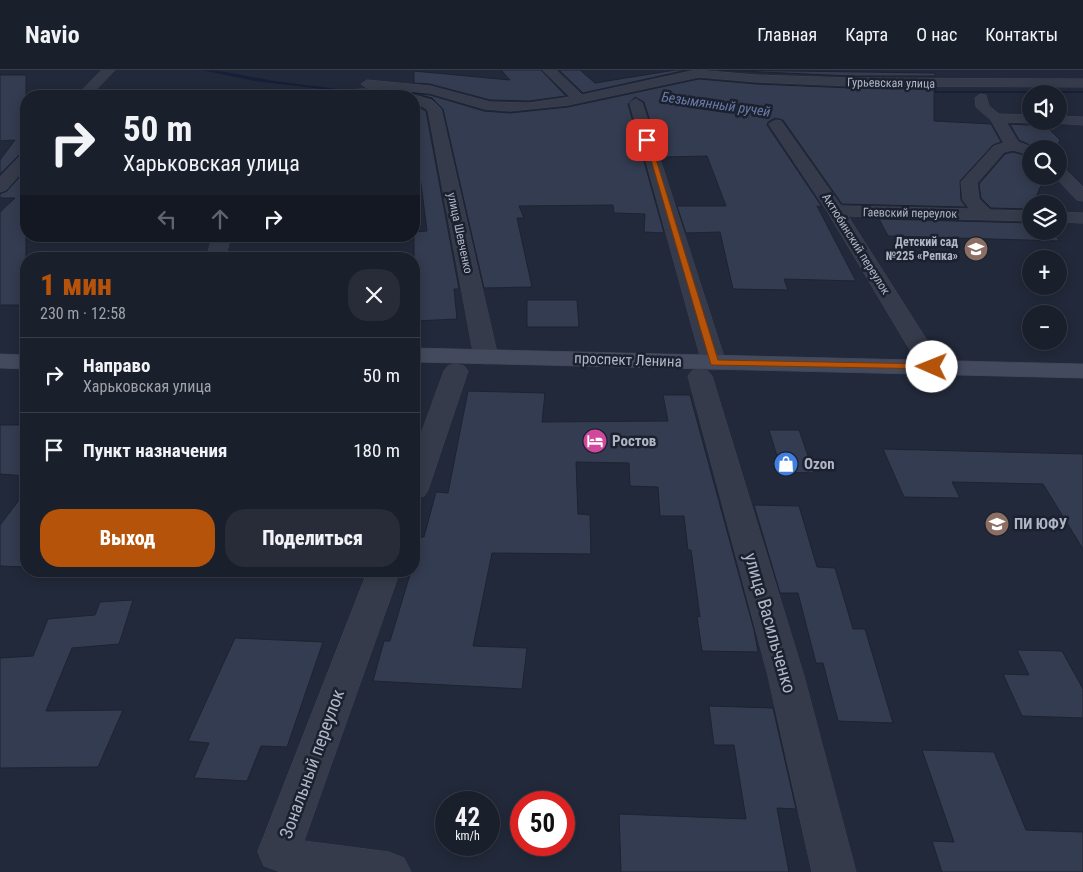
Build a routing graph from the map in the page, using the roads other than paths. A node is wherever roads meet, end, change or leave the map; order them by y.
1 (109, 70) edge
2 (378, 70) edge
3 (549, 70) edge
4 (703, 72) edge
5 (1083, 83) edge
6 (89, 90) edge
7 (578, 98) junction
8 (981, 98) dead end
9 (420, 101) edge
10 (636, 103) dead end
11 (996, 118) junction
12 (1022, 119) edge
13 (1067, 120) edge
14 (1083, 121) edge
15 (776, 124) dead end
16 (1013, 145) junction
17 (1022, 148) edge
18 (20, 165) edge
19 (1067, 180) edge
20 (0, 187) edge
21 (1083, 196) edge
22 (836, 212) junction
23 (985, 215) junction
24 (1022, 216) edge
25 (1067, 217) edge
26 (1083, 218) edge
27 (0, 346) edge
28 (20, 346) edge
29 (420, 355) edge
30 (486, 356) junction
31 (0, 361) edge
32 (20, 362) edge
33 (932, 367) junction
34 (707, 369) junction
35 (420, 370) edge
36 (456, 371) junction
37 (1083, 371) edge
38 (1083, 385) edge
39 (420, 473) edge
40 (382, 577) edge
41 (389, 872) edge
42 (834, 872) edge

1 - 6 street
2 - 7 street
3 - 7 street
4 - 5 street, Гурьевская улица
4 - 7 street
8 - 11 street
9 - 30 street, улица Шевченко
10 - 34 street, улица Васильченко
11 - 12 street
11 - 16 street
13 - 14 street
15 - 22 street, Актюбинский переулок
16 - 17 street
16 - 23 street, Гаевский переулок
18 - 20 street
19 - 21 street
22 - 23 street, Гаевский переулок
22 - 33 street, Актюбинский переулок
23 - 24 street, Гаевский переулок
25 - 26 street
27 - 28 main road
29 - 30 main road, проспект Ленина
30 - 34 main road, проспект Ленина
31 - 32 main road
33 - 34 main road, проспект Ленина
33 - 37 main road, проспект Ленина
34 - 36 main road, проспект Ленина
34 - 38 main road, проспект Ленина
34 - 42 street, улица Васильченко
35 - 36 main road, проспект Ленина
36 - 39 street
40 - 41 street, Зональный переулок

